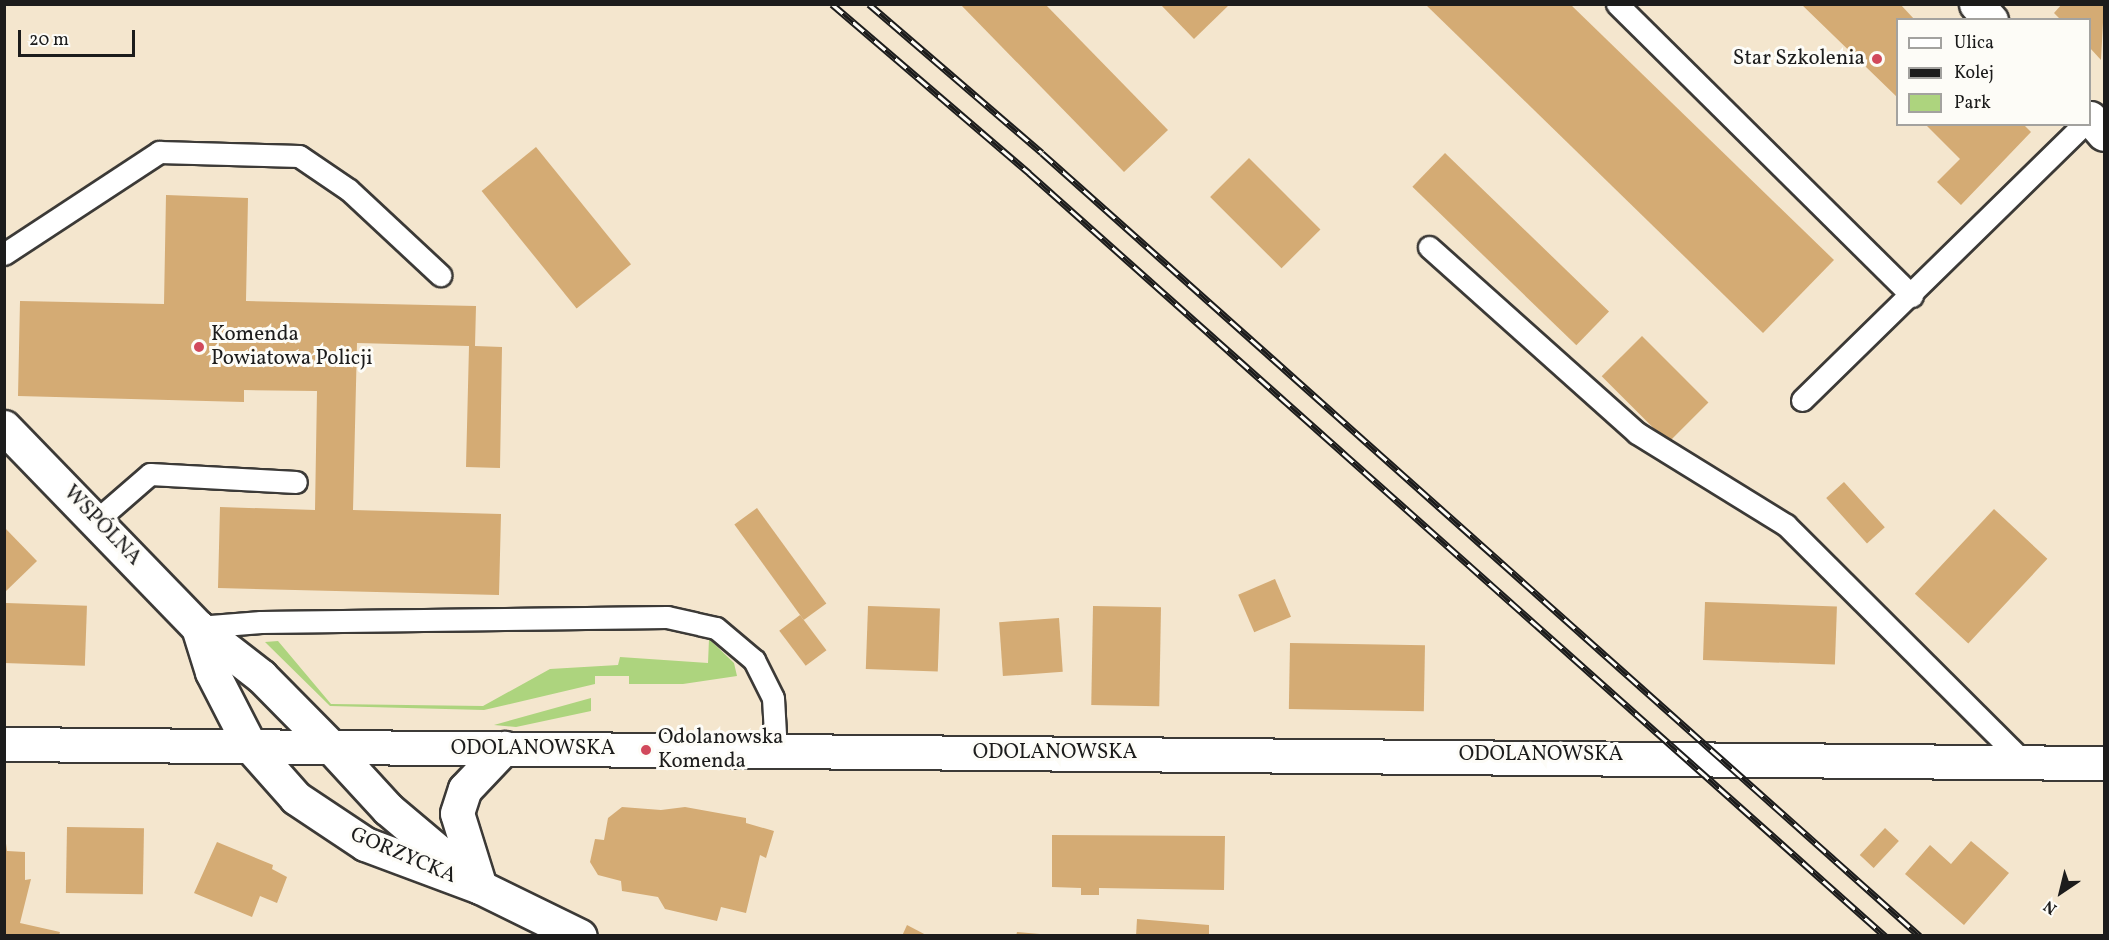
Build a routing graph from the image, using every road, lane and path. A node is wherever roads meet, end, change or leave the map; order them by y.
1 (1617, 4) edge
2 (1976, 4) edge
3 (1989, 18) edge
4 (2091, 120) edge
5 (2082, 126) edge
6 (2104, 134) edge
7 (1429, 247) dead end
8 (4, 254) edge
9 (440, 275) dead end
10 (1912, 296) junction
11 (1802, 400) dead end
12 (4, 427) edge
13 (296, 482) dead end
14 (97, 520) junction
15 (198, 627) junction
16 (4, 744) edge
17 (250, 746) junction
18 (331, 747) junction
19 (504, 748) junction
20 (776, 751) junction
21 (2023, 761) junction
22 (2104, 763) edge
23 (480, 887) junction
24 (580, 936) edge

1 - 10 lane
2 - 3 main road
4 - 6 main road
5 - 10 lane
7 - 21 lane
8 - 9 lane
10 - 11 lane
12 - 14 main road, WSPÓLNA
13 - 14 lane
14 - 15 main road, WSPÓLNA
15 - 17 main road, WSPÓLNA
15 - 18 main road, WSPÓLNA
15 - 20 lane
16 - 17 main road, ODOLANOWSKA
17 - 18 main road, ODOLANOWSKA
17 - 23 main road, GORZYCKA
18 - 19 main road, ODOLANOWSKA
18 - 23 main road, GORZYCKA
19 - 20 main road, ODOLANOWSKA
19 - 23 main road
20 - 21 main road, ODOLANOWSKA
21 - 22 main road, ODOLANOWSKA
23 - 24 main road, GORZYCKA

